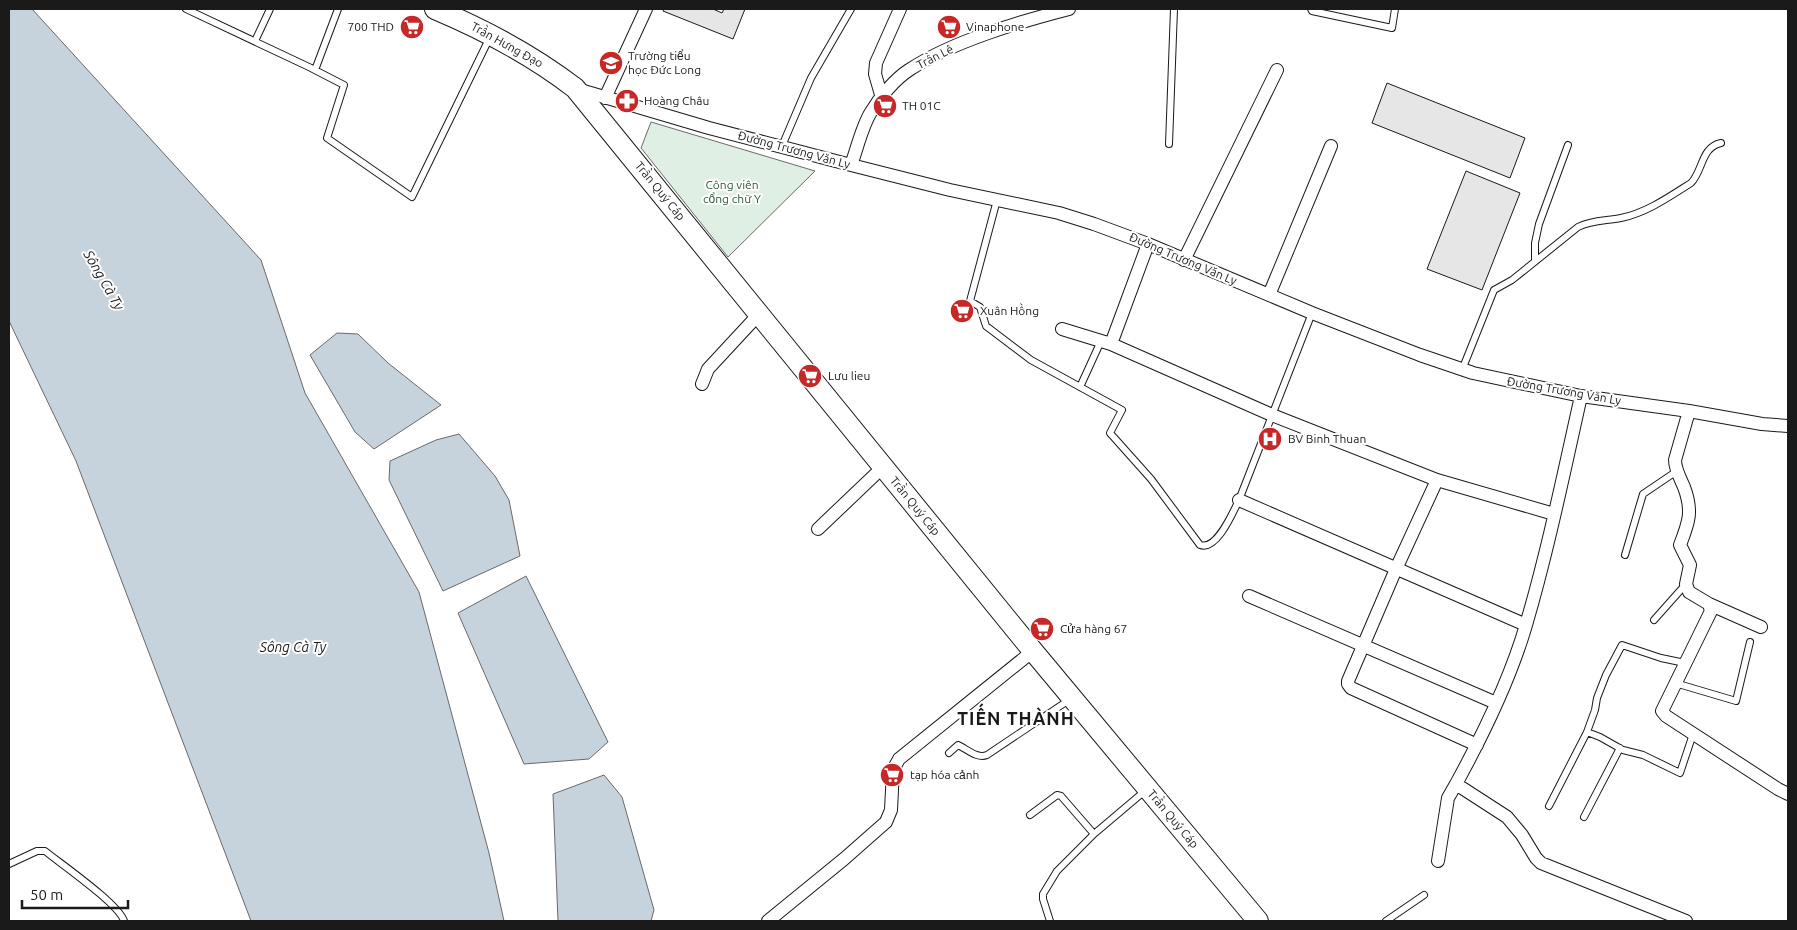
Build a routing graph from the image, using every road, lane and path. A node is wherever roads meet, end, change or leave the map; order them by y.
1 (186, 9) edge
2 (270, 9) edge
3 (338, 9) edge
4 (646, 9) edge
5 (851, 9) edge
6 (900, 9) edge
7 (1069, 9) edge
8 (1174, 9) edge
9 (1311, 9) edge
10 (1395, 9) edge
11 (445, 11) edge
12 (491, 36) junction
13 (255, 41) junction
14 (315, 70) junction
15 (1278, 70) dead end
16 (575, 88) junction
17 (605, 98) junction
18 (882, 98) junction
19 (1721, 143) dead end
20 (1169, 144) dead end
21 (1568, 145) dead end
22 (782, 146) junction
23 (1331, 146) dead end
24 (851, 165) junction
25 (997, 200) junction
26 (1148, 244) junction
27 (1184, 260) junction
28 (1534, 260) junction
29 (1269, 295) junction
30 (1312, 313) junction
31 (758, 314) junction
32 (1062, 329) dead end
33 (1106, 342) junction
34 (1462, 370) junction
35 (702, 384) dead end
36 (1080, 387) junction
37 (1581, 396) junction
38 (1689, 410) junction
39 (1272, 414) junction
40 (1788, 426) edge
41 (883, 467) junction
42 (1677, 472) junction
43 (1437, 480) junction
44 (1239, 500) junction
45 (1554, 514) junction
46 (818, 529) dead end
47 (1625, 555) dead end
48 (1396, 569) junction
49 (1686, 584) junction
50 (1250, 596) dead end
51 (1709, 604) junction
52 (1654, 620) dead end
53 (1526, 625) junction
54 (1762, 627) dead end
55 (1750, 642) dead end
56 (1364, 645) junction
57 (1033, 651) junction
58 (1685, 664) junction
59 (1675, 683) junction
60 (1072, 698) junction
61 (1496, 702) junction
62 (1587, 732) junction
63 (1693, 734) junction
64 (1478, 745) junction
65 (1620, 748) junction
66 (949, 753) dead end
67 (1456, 784) junction
68 (1148, 789) junction
69 (1788, 794) edge
70 (1549, 806) dead end
71 (1030, 815) dead end
72 (1584, 817) dead end
73 (1094, 834) junction
74 (1438, 861) dead end
75 (9, 864) edge
76 (1424, 895) dead end
77 (124, 921) edge
78 (768, 921) edge
79 (1050, 921) edge
80 (1258, 921) edge
81 (1386, 921) edge
82 (1686, 921) edge

1 - 13 lane
2 - 13 lane
3 - 14 lane
4 - 17 street
5 - 22 lane
6 - 18 street
7 - 18 street, Trần Lê
8 - 20 lane
9 - 10 lane
11 - 12 main road, Trần Hưng Đạo
12 - 14 lane
12 - 16 main road, Trần Hưng Đạo
13 - 14 lane
15 - 27 street
16 - 17 street, Đường Trương Văn Ly
16 - 31 main road, Trần Quý Cáp
17 - 22 street, Đường Trương Văn Ly
18 - 24 street, Trần Lê
19 - 28 lane
21 - 28 lane
22 - 24 street, Đường Trương Văn Ly
23 - 29 street
24 - 25 street, Đường Trương Văn Ly
25 - 26 street, Đường Trương Văn Ly
25 - 36 lane
26 - 27 street, Đường Trương Văn Ly
26 - 33 street
27 - 29 street, Đường Trương Văn Ly
28 - 34 lane
29 - 30 street, Đường Trương Văn Ly
30 - 34 street, Đường Trương Văn Ly
30 - 39 lane
31 - 35 street
31 - 41 main road, Trần Quý Cáp
32 - 33 street
33 - 36 lane
33 - 39 street
34 - 37 street, Đường Trương Văn Ly
36 - 44 lane
37 - 38 street, Đường Trương Văn Ly
37 - 45 street
38 - 40 street, Đường Trương Văn Ly
38 - 42 street
39 - 43 street
39 - 44 lane
41 - 46 street
41 - 57 main road, Trần Quý Cáp
42 - 47 lane
42 - 49 street
43 - 45 street
43 - 48 street
44 - 48 street
45 - 53 street
48 - 53 street
48 - 56 street
49 - 51 street
49 - 52 lane
50 - 56 street
51 - 54 street
51 - 58 street
53 - 61 street
55 - 59 lane
56 - 61 street
56 - 64 street
57 - 60 main road, Trần Quý Cáp
57 - 78 street
58 - 59 street
58 - 62 lane
59 - 63 street
60 - 66 lane
60 - 68 main road, Trần Quý Cáp
61 - 64 street
62 - 65 lane
62 - 70 lane
63 - 65 lane
63 - 69 street
64 - 67 street
65 - 72 lane
67 - 74 street
67 - 82 street
68 - 73 lane
68 - 80 main road, Trần Quý Cáp
71 - 73 lane
73 - 79 lane
75 - 77 lane
76 - 81 lane

